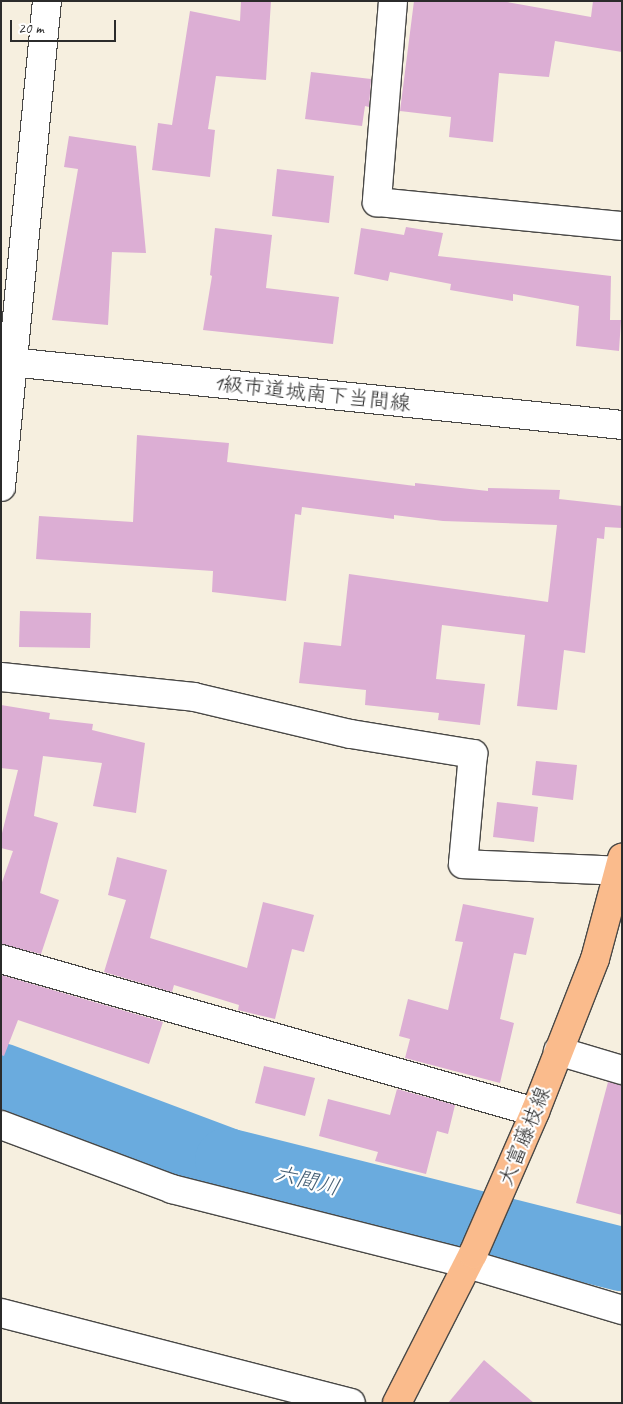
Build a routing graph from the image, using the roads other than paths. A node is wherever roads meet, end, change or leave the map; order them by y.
1 (46, 1) edge
2 (392, 1) edge
3 (622, 226) edge
4 (8, 362) edge
5 (622, 425) edge
6 (1, 487) edge
7 (1, 677) edge
8 (621, 867) edge
9 (1, 959) edge
10 (558, 1051) junction
11 (622, 1070) edge
12 (535, 1112) junction
13 (1, 1125) edge
14 (470, 1259) junction
15 (622, 1310) edge
16 (1, 1313) edge
17 (351, 1403) edge
18 (397, 1403) edge

1 - 4 street
2 - 3 street
4 - 5 street, 1級市道城南下当間線
4 - 6 street
7 - 8 street
8 - 10 main road, 大富藤枝線
9 - 12 street
10 - 11 street
10 - 12 main road, 大富藤枝線
12 - 14 main road, 大富藤枝線
13 - 14 street
14 - 15 street
14 - 18 main road, 大富藤枝線
16 - 17 street

